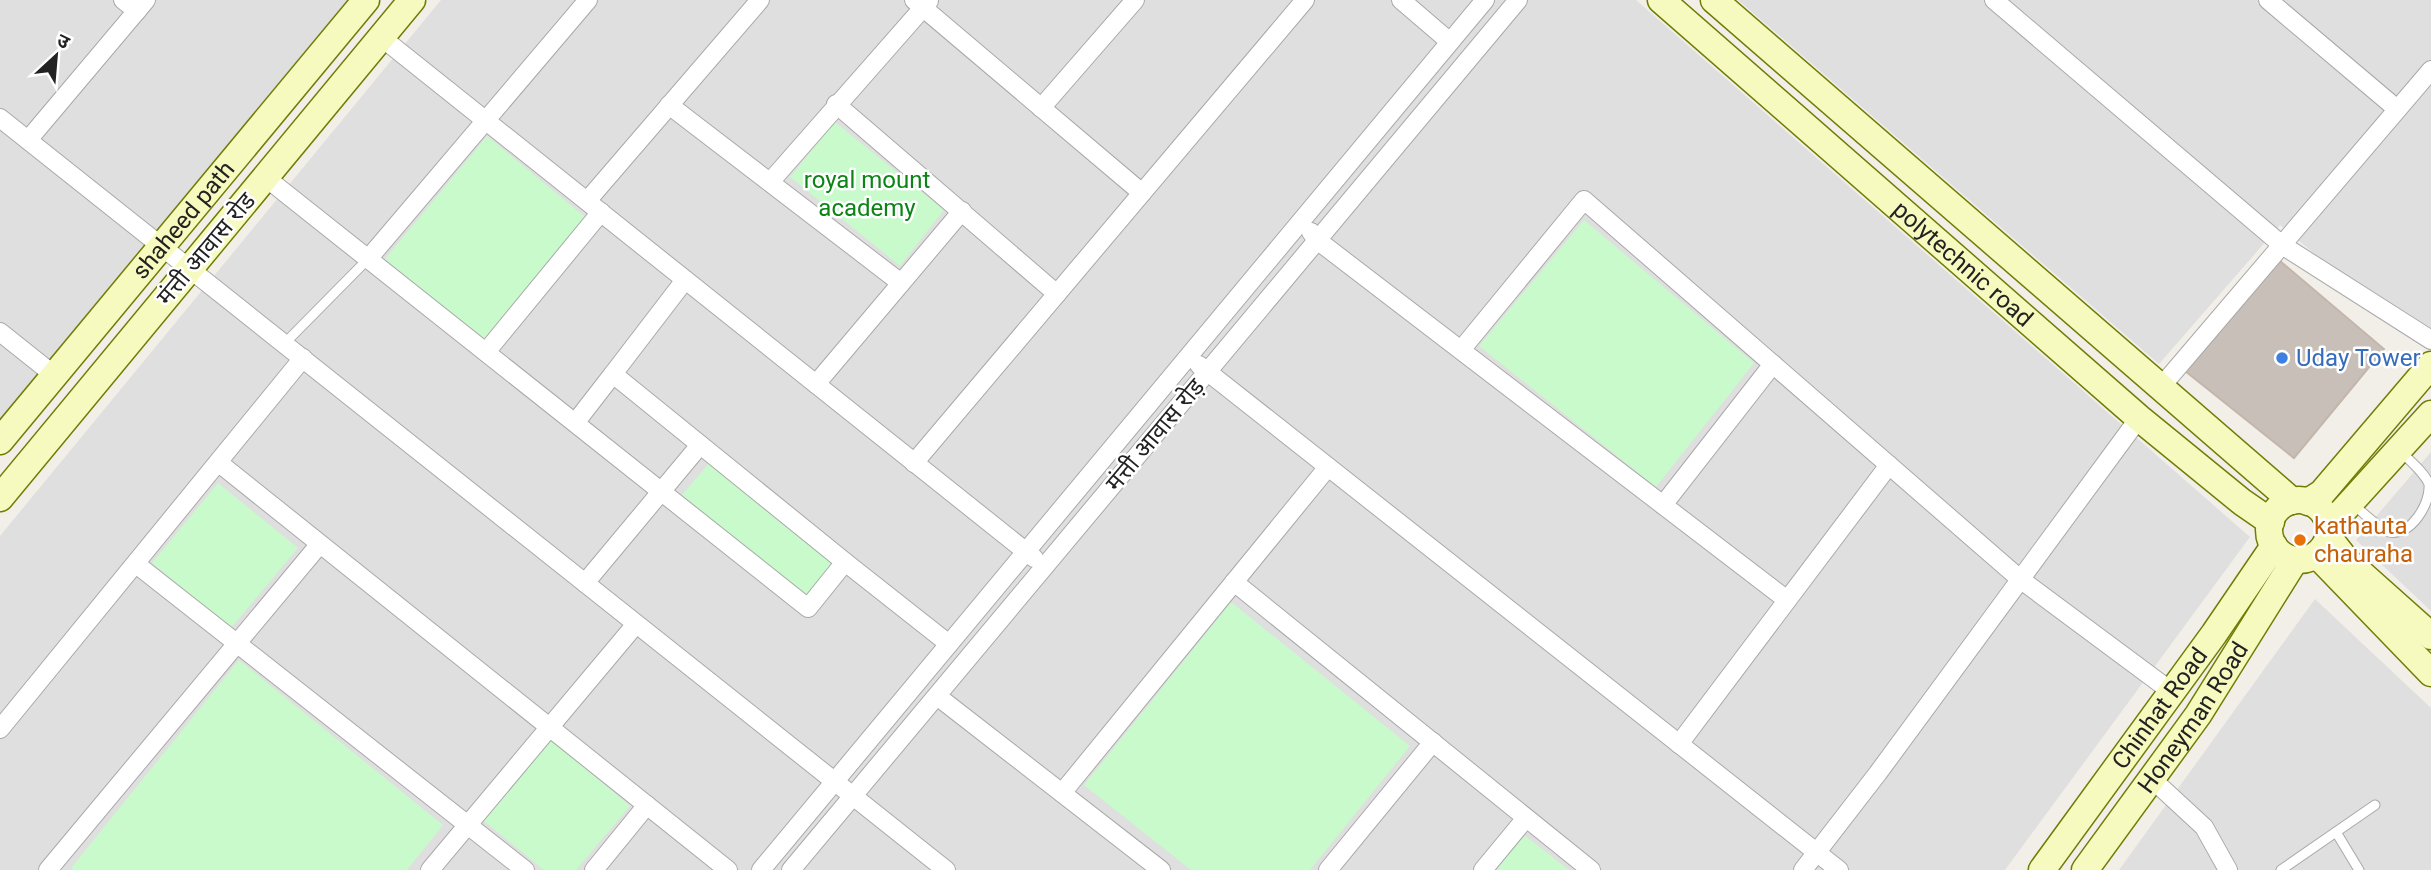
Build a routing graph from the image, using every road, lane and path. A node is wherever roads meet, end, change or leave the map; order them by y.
1 (366, 0) edge
2 (412, 0) edge
3 (588, 0) edge
4 (760, 0) edge
5 (1135, 0) edge
6 (1305, 0) edge
7 (1401, 0) edge
8 (1485, 0) edge
9 (1518, 0) edge
10 (1661, 0) edge
11 (1714, 0) edge
12 (1994, 0) edge
13 (2268, 0) edge
14 (923, 3) edge
15 (135, 4) edge
16 (381, 37) junction
17 (1450, 42) junction
18 (2431, 70) edge
19 (836, 104) junction
20 (669, 105) junction
21 (1041, 108) junction
22 (2397, 109) junction
23 (0, 118) edge
24 (486, 121) junction
25 (28, 140) junction
26 (265, 177) junction
27 (769, 182) junction
28 (1142, 193) junction
29 (594, 207) junction
30 (962, 211) junction
31 (1301, 220) junction
32 (1317, 240) junction
33 (2282, 244) junction
34 (162, 245) junction
35 (368, 259) junction
36 (190, 268) junction
37 (685, 279) junction
38 (901, 283) junction
39 (1057, 294) junction
40 (0, 332) edge
41 (2431, 340) edge
42 (285, 343) junction
43 (1461, 350) junction
44 (485, 352) junction
45 (1188, 357) junction
46 (303, 358) junction
47 (1773, 364) junction
48 (2431, 365) edge
49 (1207, 372) junction
50 (613, 374) junction
51 (54, 376) junction
52 (816, 384) junction
53 (2160, 388) junction
54 (2431, 414) edge
55 (2139, 418) junction
56 (575, 423) junction
57 (0, 441) edge
58 (700, 445) junction
59 (2399, 449) junction
60 (219, 463) junction
61 (914, 463) junction
62 (1889, 465) junction
63 (1328, 467) junction
64 (661, 491) junction
65 (0, 498) edge
66 (2308, 499) junction
67 (2351, 503) junction
68 (1663, 505) junction
69 (2302, 541) junction
70 (319, 545) junction
71 (1026, 552) junction
72 (845, 562) junction
73 (136, 564) junction
74 (1044, 567) junction
75 (2020, 579) junction
76 (1234, 582) junction
77 (585, 583) junction
78 (1787, 600) junction
79 (636, 624) junction
80 (2431, 636) edge
81 (236, 644) junction
82 (949, 644) junction
83 (2431, 673) edge
84 (2172, 692) junction
85 (937, 696) junction
86 (549, 727) junction
87 (0, 729) edge
88 (1433, 742) junction
89 (1679, 744) junction
90 (2152, 779) junction
91 (835, 782) junction
92 (1062, 793) junction
93 (853, 796) junction
94 (647, 805) junction
95 (2375, 805) dead end
96 (1526, 818) junction
97 (467, 825) junction
98 (2336, 832) junction
99 (1817, 852) junction
100 (50, 869) edge
101 (430, 870) edge
102 (524, 870) edge
103 (594, 870) edge
104 (728, 870) edge
105 (761, 870) edge
106 (791, 870) edge
107 (946, 870) edge
108 (1161, 870) edge
109 (1328, 870) edge
110 (1483, 870) edge
111 (1591, 870) edge
112 (1803, 870) edge
113 (1839, 870) edge
114 (2042, 870) edge
115 (2085, 870) edge
116 (2228, 870) edge
117 (2281, 870) edge
118 (2358, 870) edge

1 - 34 street, shaheed path
2 - 16 street, मंत्ती आवास रोड
3 - 24 street
4 - 20 street
5 - 21 street
6 - 28 street
7 - 17 street
8 - 17 street
9 - 32 street, मंत्ती आवास रोड़
10 - 55 street, polytechnic road
11 - 53 street
12 - 33 street
13 - 22 street
14 - 19 street
14 - 21 street
15 - 25 street
16 - 24 street
16 - 26 street, मंत्ती आवास रोड
17 - 31 street
18 - 22 street
19 - 27 street
19 - 30 street
20 - 27 street
20 - 29 street
21 - 28 street
22 - 33 street
23 - 25 street
24 - 29 street
24 - 35 street
25 - 34 street
26 - 35 street
26 - 36 street, मंत्ती आवास रोड
27 - 38 street
28 - 39 street
29 - 37 street
29 - 44 street
30 - 38 street
30 - 39 street
31 - 32 street
31 - 45 street
32 - 43 street
32 - 49 street, मंत्ती आवास रोड़
33 - 41 street
33 - 53 street
34 - 36 street
34 - 51 street, shaheed path
35 - 42 lane
35 - 44 street
36 - 42 street
36 - 65 street, मंत्ती आवास रोड
37 - 50 street
37 - 52 street
38 - 52 street
39 - 61 street
40 - 51 street
42 - 46 street
43 - 47 street
43 - 68 street
44 - 56 street
45 - 49 street
45 - 71 street
46 - 60 street
46 - 77 street
47 - 62 street
47 - 68 street
48 - 66 street
49 - 63 street
49 - 74 street, मंत्ती आवास रोड़
50 - 56 street
50 - 58 street
51 - 57 street, shaheed path
52 - 61 street
53 - 66 street
54 - 59 street
55 - 69 street, polytechnic road
55 - 75 street
56 - 64 street
58 - 64 street
58 - 72 street
59 - 67 street
59 - 67 lane
60 - 70 street
60 - 73 street
61 - 71 street
62 - 75 street
62 - 78 street
63 - 76 street
63 - 89 street
64 - 72 street
64 - 77 street
66 - 69 street
66 - 69 street
67 - 69 street
68 - 78 street
69 - 80 street
69 - 83 street
69 - 84 street, Chinhat Road
69 - 90 street, Honeyman Road
70 - 81 street
70 - 86 street
71 - 74 street
71 - 82 street
72 - 82 street
73 - 81 street
73 - 87 street
74 - 85 street, मंत्ती आवास रोड़
75 - 84 street
75 - 99 street
76 - 88 street
76 - 92 street
77 - 79 street
78 - 89 street
79 - 86 street
79 - 91 street
81 - 97 street
81 - 100 street
82 - 91 street
84 - 114 street, Chinhat Road
85 - 92 street
85 - 93 street, मंत्ती आवास रोड़
86 - 94 street
86 - 97 street
88 - 96 street
88 - 109 street
89 - 99 street
90 - 115 street, Honeyman Road
90 - 116 street
91 - 93 street
91 - 105 street
92 - 108 street
93 - 106 street, मंत्ती आवास रोड़
93 - 107 street
94 - 103 street
94 - 104 street
95 - 98 lane
96 - 110 street
96 - 111 street
97 - 101 street
97 - 102 street
98 - 117 lane
98 - 118 lane
99 - 112 street
99 - 113 street

